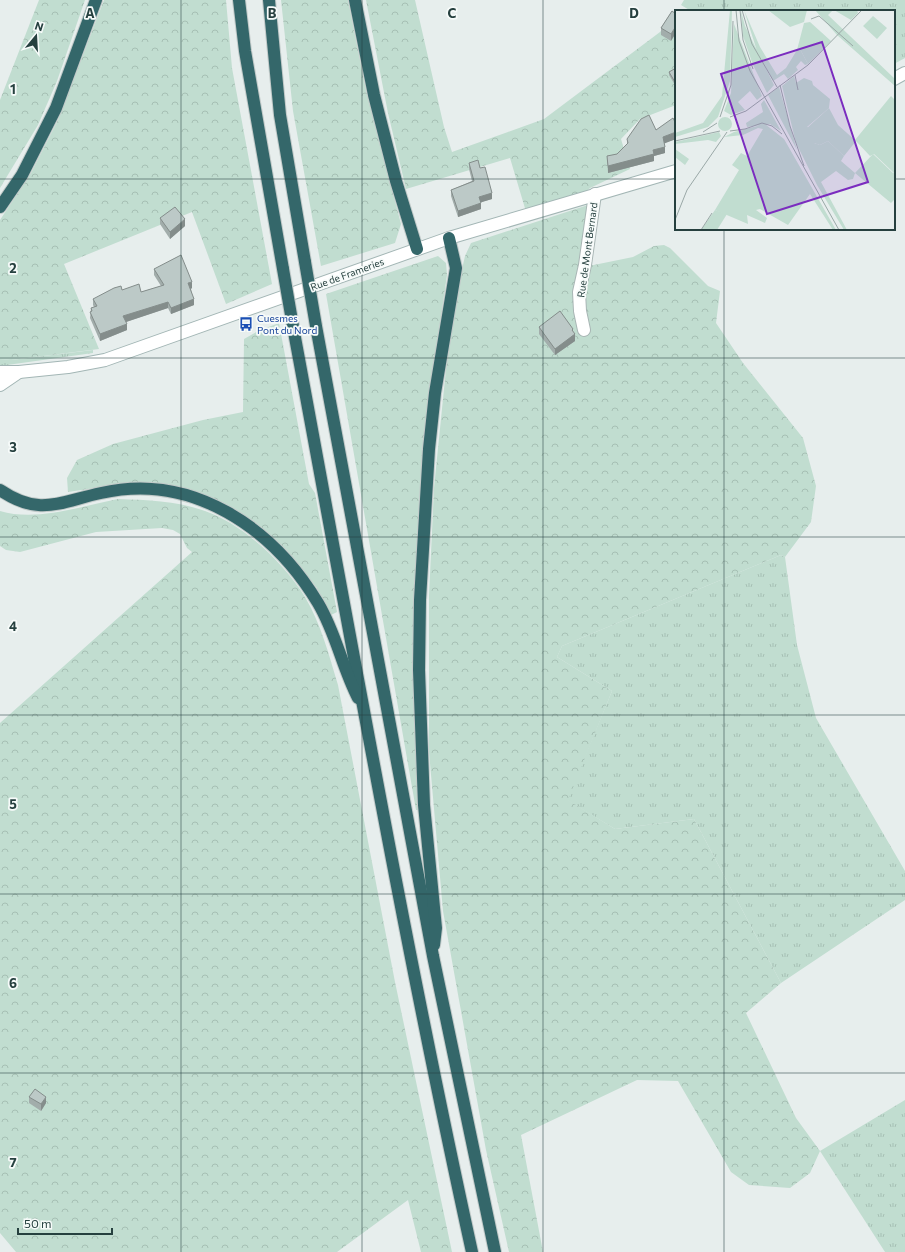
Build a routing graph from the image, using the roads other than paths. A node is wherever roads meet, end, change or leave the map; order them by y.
1 (96, 0) edge
2 (239, 0) edge
3 (269, 0) edge
4 (355, 0) edge
5 (905, 73) edge
6 (895, 78) edge
7 (675, 171) edge
8 (595, 194) junction
9 (0, 207) edge
10 (449, 238) junction
11 (417, 249) junction
12 (584, 330) dead end
13 (0, 372) edge
14 (19, 372) junction
15 (0, 385) edge
16 (0, 490) edge
17 (364, 709) junction
18 (432, 956) junction
19 (472, 1252) edge
20 (494, 1252) edge

1 - 9 highway
2 - 17 highway, bridge
3 - 18 highway, bridge
4 - 11 highway
5 - 6 main road
7 - 8 main road, Rue de Frameries
8 - 10 main road, Rue de Frameries
8 - 12 main road, Rue de Mont Bernard
10 - 11 main road, Rue de Frameries
10 - 18 highway
11 - 14 main road, Rue de Frameries
13 - 14 main road, Rue de Frameries
14 - 15 main road, Rue de Frameries
16 - 17 highway
17 - 19 highway
18 - 20 highway

